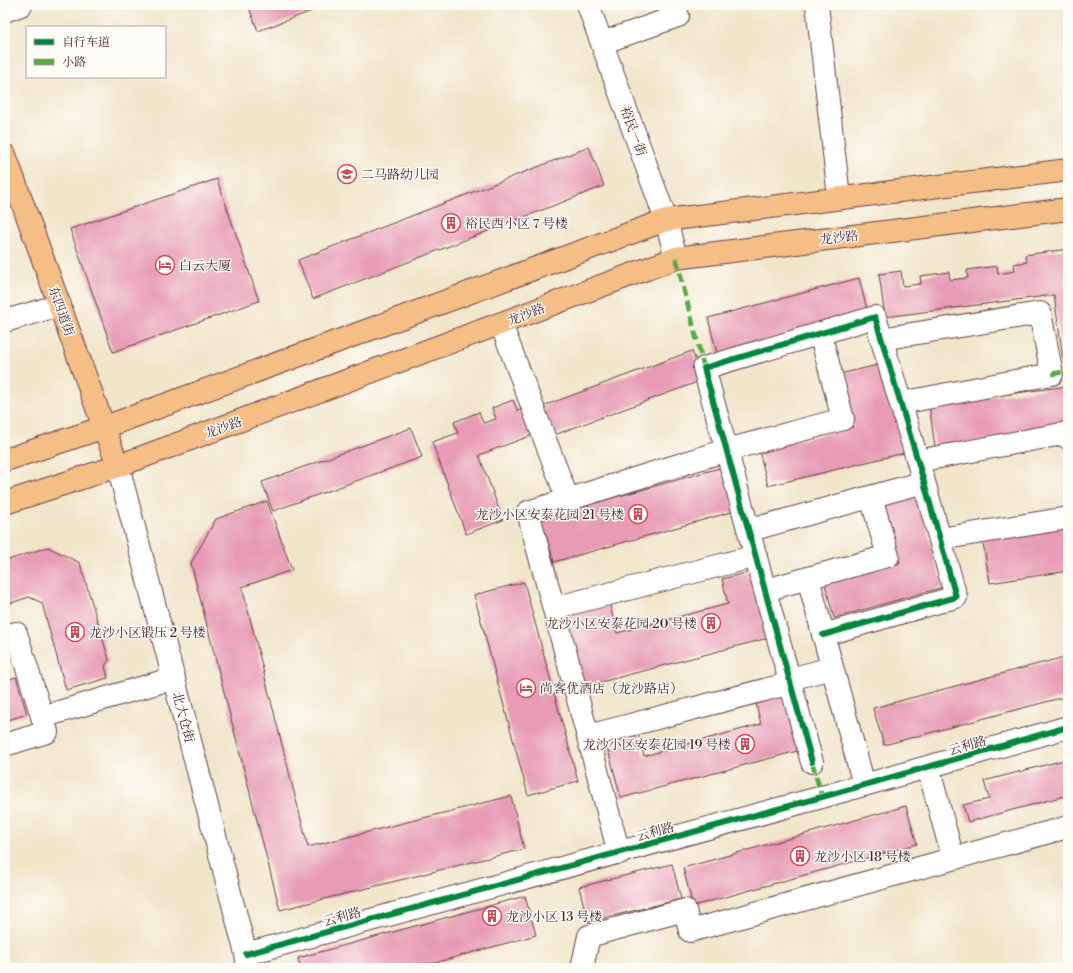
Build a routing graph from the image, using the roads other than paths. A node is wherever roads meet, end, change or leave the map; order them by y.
1 (21, 5) edge
2 (588, 5) edge
3 (674, 5) edge
4 (816, 5) edge
5 (5, 11) edge
6 (602, 43) junction
7 (5, 156) edge
8 (1068, 170) edge
9 (839, 197) junction
10 (1068, 209) edge
11 (666, 220) junction
12 (676, 258) junction
13 (60, 305) junction
14 (5, 321) edge
15 (501, 324) junction
16 (820, 334) junction
17 (881, 339) junction
18 (901, 403) junction
19 (104, 427) junction
20 (1068, 438) edge
21 (727, 450) junction
22 (5, 460) edge
23 (918, 461) junction
24 (118, 466) junction
25 (924, 482) junction
26 (871, 496) junction
27 (568, 500) junction
28 (5, 503) edge
29 (1068, 518) edge
30 (750, 530) junction
31 (940, 539) junction
32 (756, 556) junction
33 (808, 578) junction
34 (766, 590) junction
35 (554, 608) junction
36 (823, 635) junction
37 (5, 636) edge
38 (832, 668) junction
39 (174, 678) junction
40 (790, 681) junction
41 (42, 717) junction
42 (1068, 727) edge
43 (588, 736) junction
44 (5, 745) edge
45 (812, 762) dead end
46 (928, 767) junction
47 (864, 785) junction
48 (1068, 826) edge
49 (619, 852) junction
50 (953, 858) junction
51 (247, 961) edge
52 (582, 968) edge

1 - 5 street
2 - 6 street, 裕民一街
3 - 6 street
4 - 9 street
6 - 11 street, 裕民一街
7 - 13 main road, 东四道街
8 - 9 main road
9 - 11 main road
10 - 12 main road, 龙沙路
11 - 12 street, 裕民一街
11 - 19 main road
12 - 15 main road, 龙沙路
13 - 14 street
13 - 19 main road, 东四道街
15 - 24 main road, 龙沙路
15 - 27 street
16 - 17 street
16 - 21 street
16 - 21 street
17 - 18 street
17 - 18 street
18 - 23 street
19 - 22 main road
19 - 24 main road, 东四道街
20 - 23 street
21 - 27 street
21 - 30 street
23 - 25 street
24 - 28 main road, 龙沙路
24 - 39 street, 北大仓街
25 - 26 street
25 - 31 street
26 - 30 street
26 - 33 street
27 - 35 street
29 - 31 street
30 - 32 street
31 - 36 street
32 - 34 street
32 - 35 street
33 - 34 street
33 - 36 street
34 - 40 street
35 - 43 street
36 - 38 street
37 - 41 street
38 - 40 street
38 - 47 street
39 - 41 street
39 - 51 street, 北大仓街
40 - 43 street
40 - 45 street
41 - 44 street
42 - 46 street, 云利路
43 - 49 street
46 - 47 street, 云利路
46 - 50 street
47 - 49 street, 云利路
48 - 50 street
49 - 51 street, 云利路
50 - 52 street

